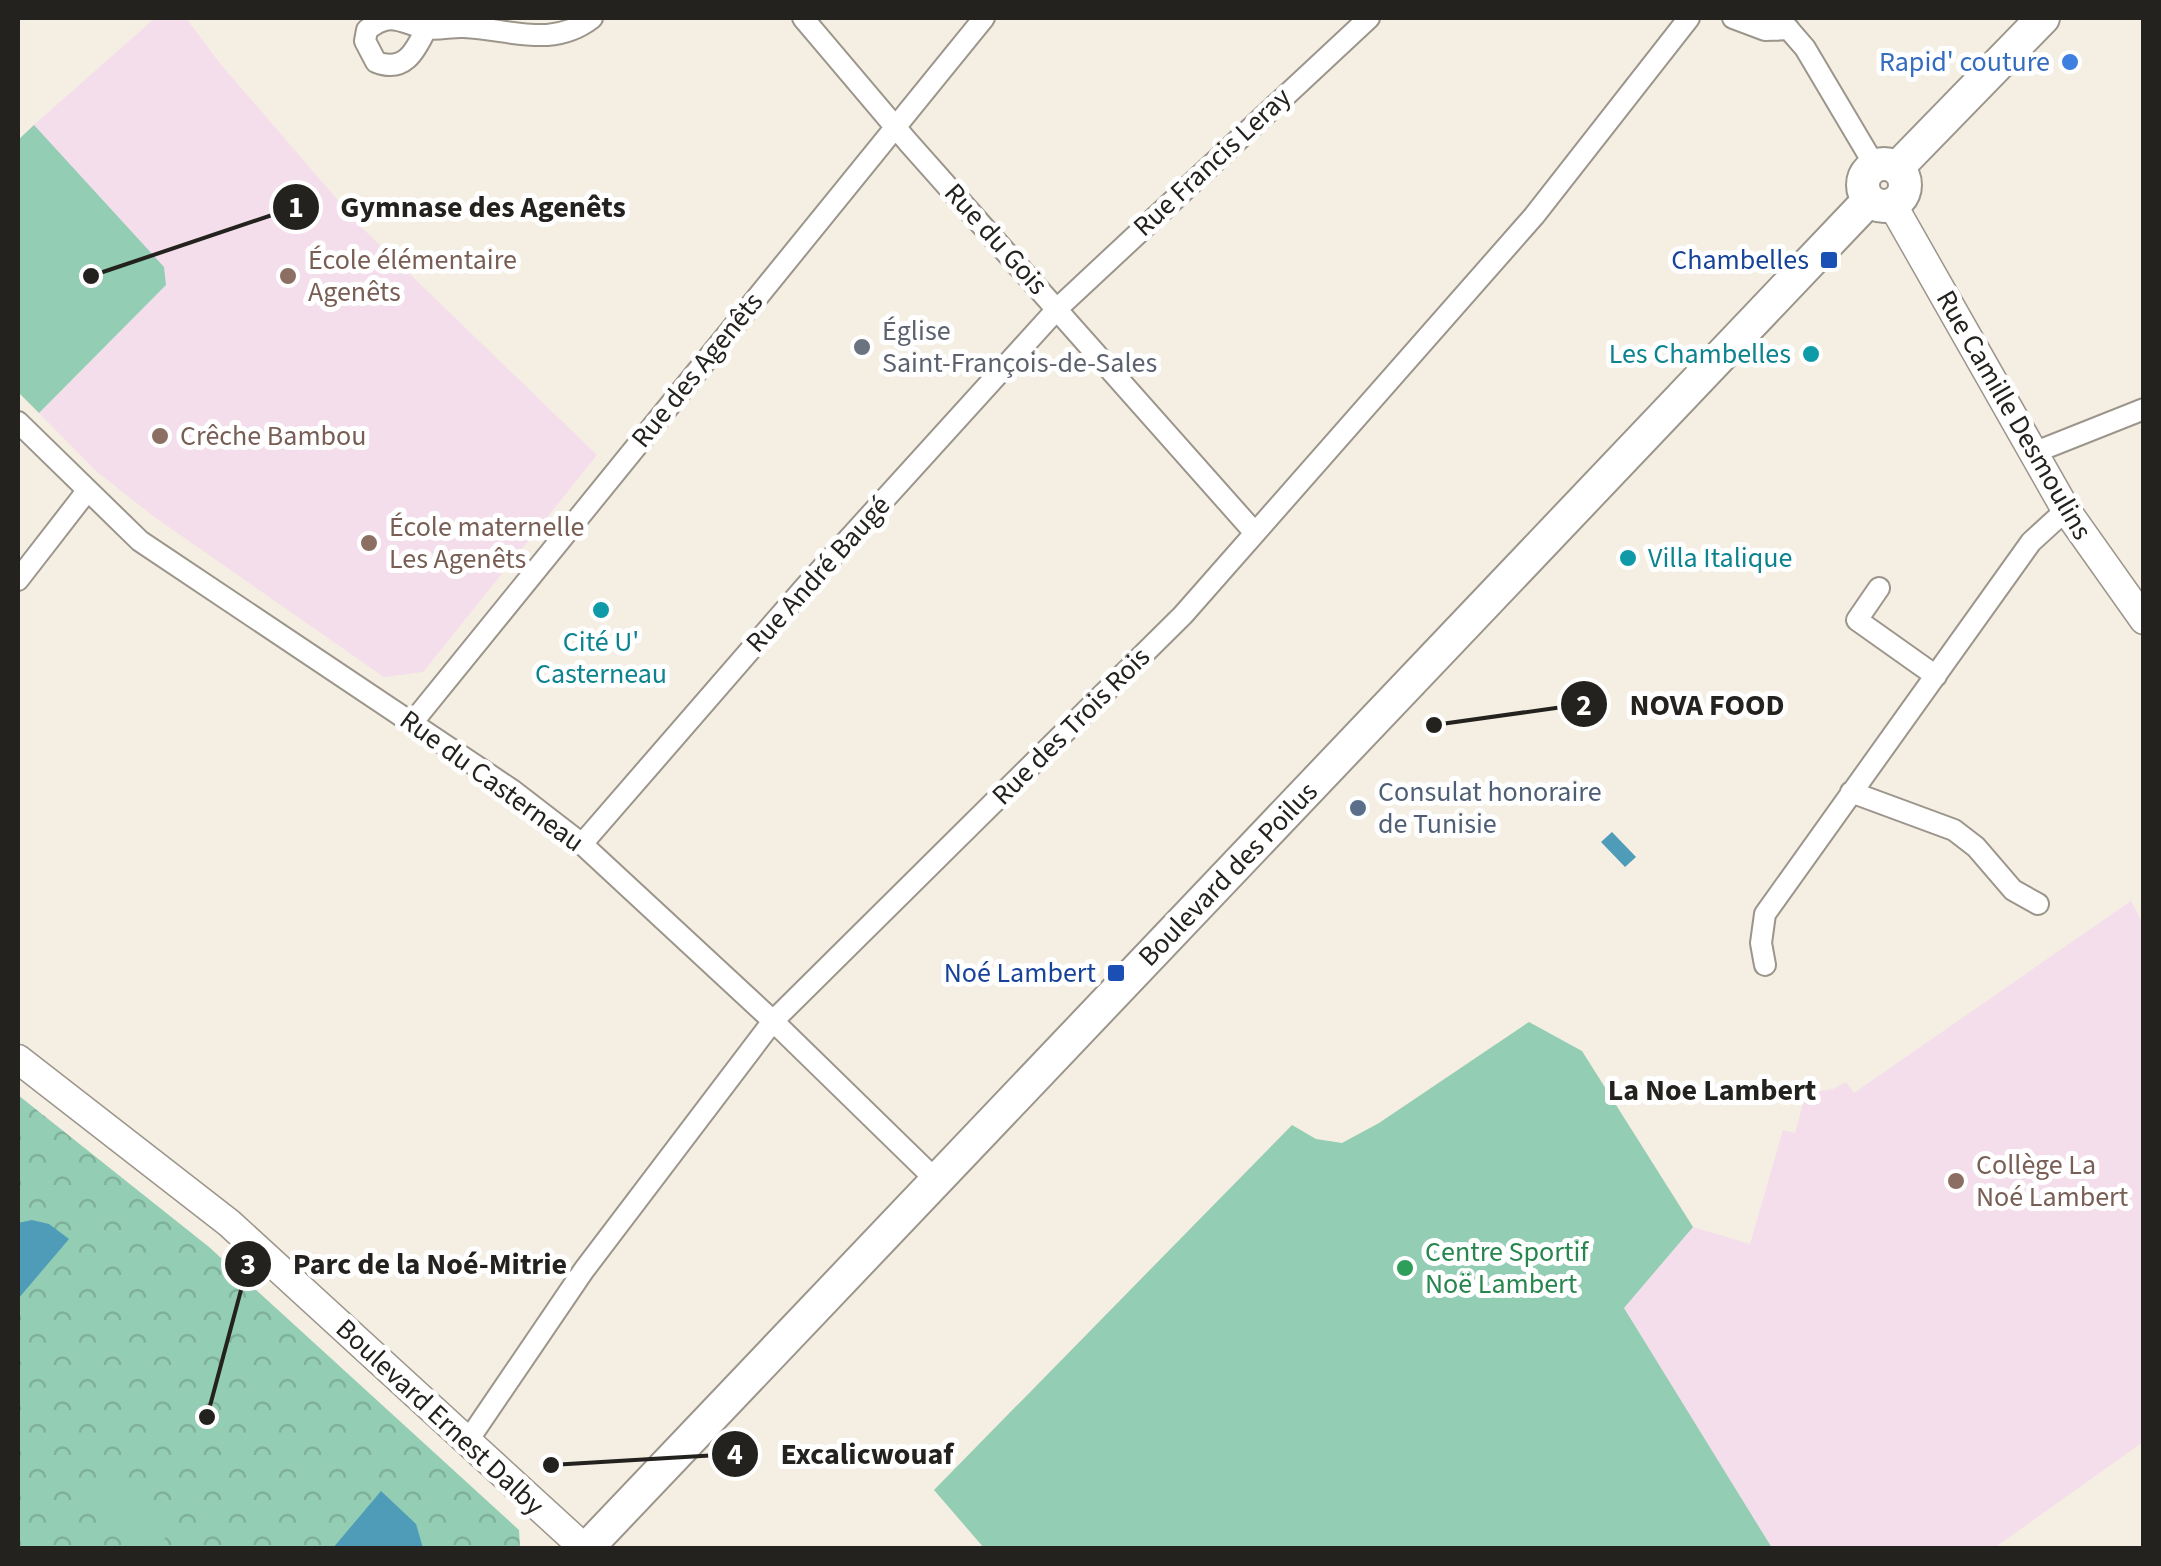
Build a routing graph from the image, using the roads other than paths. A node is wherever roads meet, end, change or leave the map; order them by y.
1 (592, 18) edge
2 (803, 18) edge
3 (984, 18) edge
4 (1369, 18) edge
5 (1689, 18) edge
6 (1733, 18) edge
7 (2043, 18) edge
8 (1788, 21) edge
9 (426, 29) dead end
10 (895, 126) junction
11 (1886, 167) junction
12 (1881, 202) junction
13 (1058, 308) junction
14 (2144, 409) edge
15 (18, 422) edge
16 (2034, 453) junction
17 (88, 491) junction
18 (2066, 510) junction
19 (1255, 534) junction
20 (18, 580) edge
21 (1879, 588) dead end
22 (2144, 620) edge
23 (1936, 676) junction
24 (412, 722) junction
25 (1851, 792) junction
26 (582, 844) junction
27 (2038, 904) dead end
28 (1765, 965) dead end
29 (773, 1020) junction
30 (18, 1059) edge
31 (936, 1180) junction
32 (467, 1442) junction
33 (585, 1548) edge

1 - 9 street
2 - 10 street, Rue du Gois
3 - 10 street, Rue des Agenêts
4 - 13 street, Rue Francis Leray
5 - 19 street, Rue des Trois Rois
6 - 8 street
7 - 11 main road
8 - 11 street
10 - 13 street, Rue du Gois
10 - 24 street, Rue des Agenêts
11 - 12 main road
12 - 16 street, Rue Camille Desmoulins
12 - 31 main road, Boulevard des Poilus
13 - 19 street, Rue du Gois
13 - 26 street, Rue André Baugé
14 - 16 street
15 - 17 street, Rue du Casterneau
16 - 18 street, Rue Camille Desmoulins
17 - 20 street
17 - 24 street, Rue du Casterneau
18 - 22 street, Rue Camille Desmoulins
18 - 23 street
19 - 29 street, Rue des Trois Rois
21 - 23 street
23 - 25 street
24 - 26 street, Rue du Casterneau
25 - 27 street
25 - 28 street
26 - 29 street, Rue du Casterneau
29 - 31 street, Rue du Casterneau
29 - 32 street, Rue des Trois Rois
30 - 32 street, Boulevard Ernest Dalby
31 - 33 main road, Boulevard des Poilus
32 - 33 street, Boulevard Ernest Dalby

